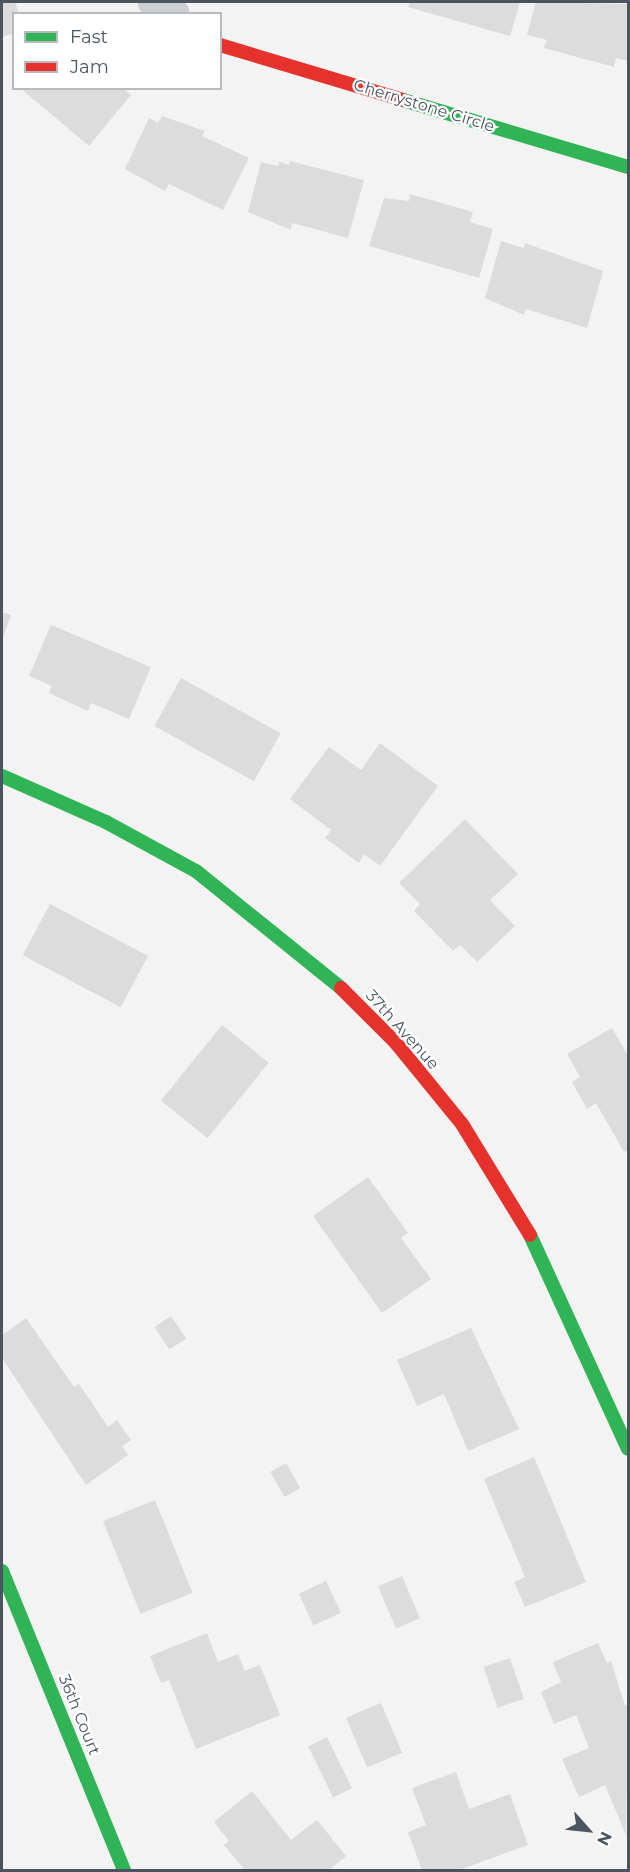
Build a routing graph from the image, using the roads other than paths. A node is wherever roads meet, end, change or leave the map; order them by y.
1 (154, 2) edge
2 (170, 12) edge
3 (222, 46) edge
4 (628, 167) edge
5 (2, 776) edge
6 (628, 1449) edge
7 (2, 1571) edge
8 (124, 1870) edge

1 - 2 street
3 - 4 street, Cherrystone Circle
5 - 6 street, 37th Avenue
7 - 8 street, 36th Court

